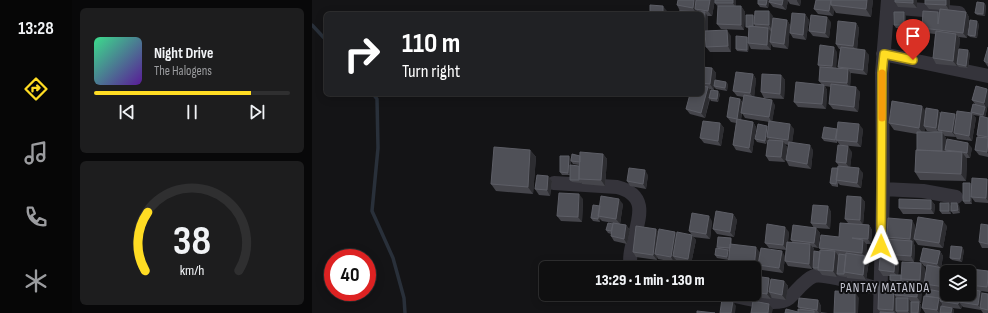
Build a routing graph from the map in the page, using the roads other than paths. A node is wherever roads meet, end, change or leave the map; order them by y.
1 (888, 4) edge
2 (965, 14) edge
3 (884, 54) junction
4 (988, 76) edge
5 (554, 183) dead end
6 (883, 190) junction
7 (956, 197) dead end
8 (631, 261) edge
9 (880, 289) junction
10 (761, 300) edge
11 (880, 313) edge

1 - 2 street
1 - 3 street
3 - 4 street
3 - 6 street
5 - 8 street
6 - 7 street
6 - 9 street
9 - 10 street
9 - 11 street

